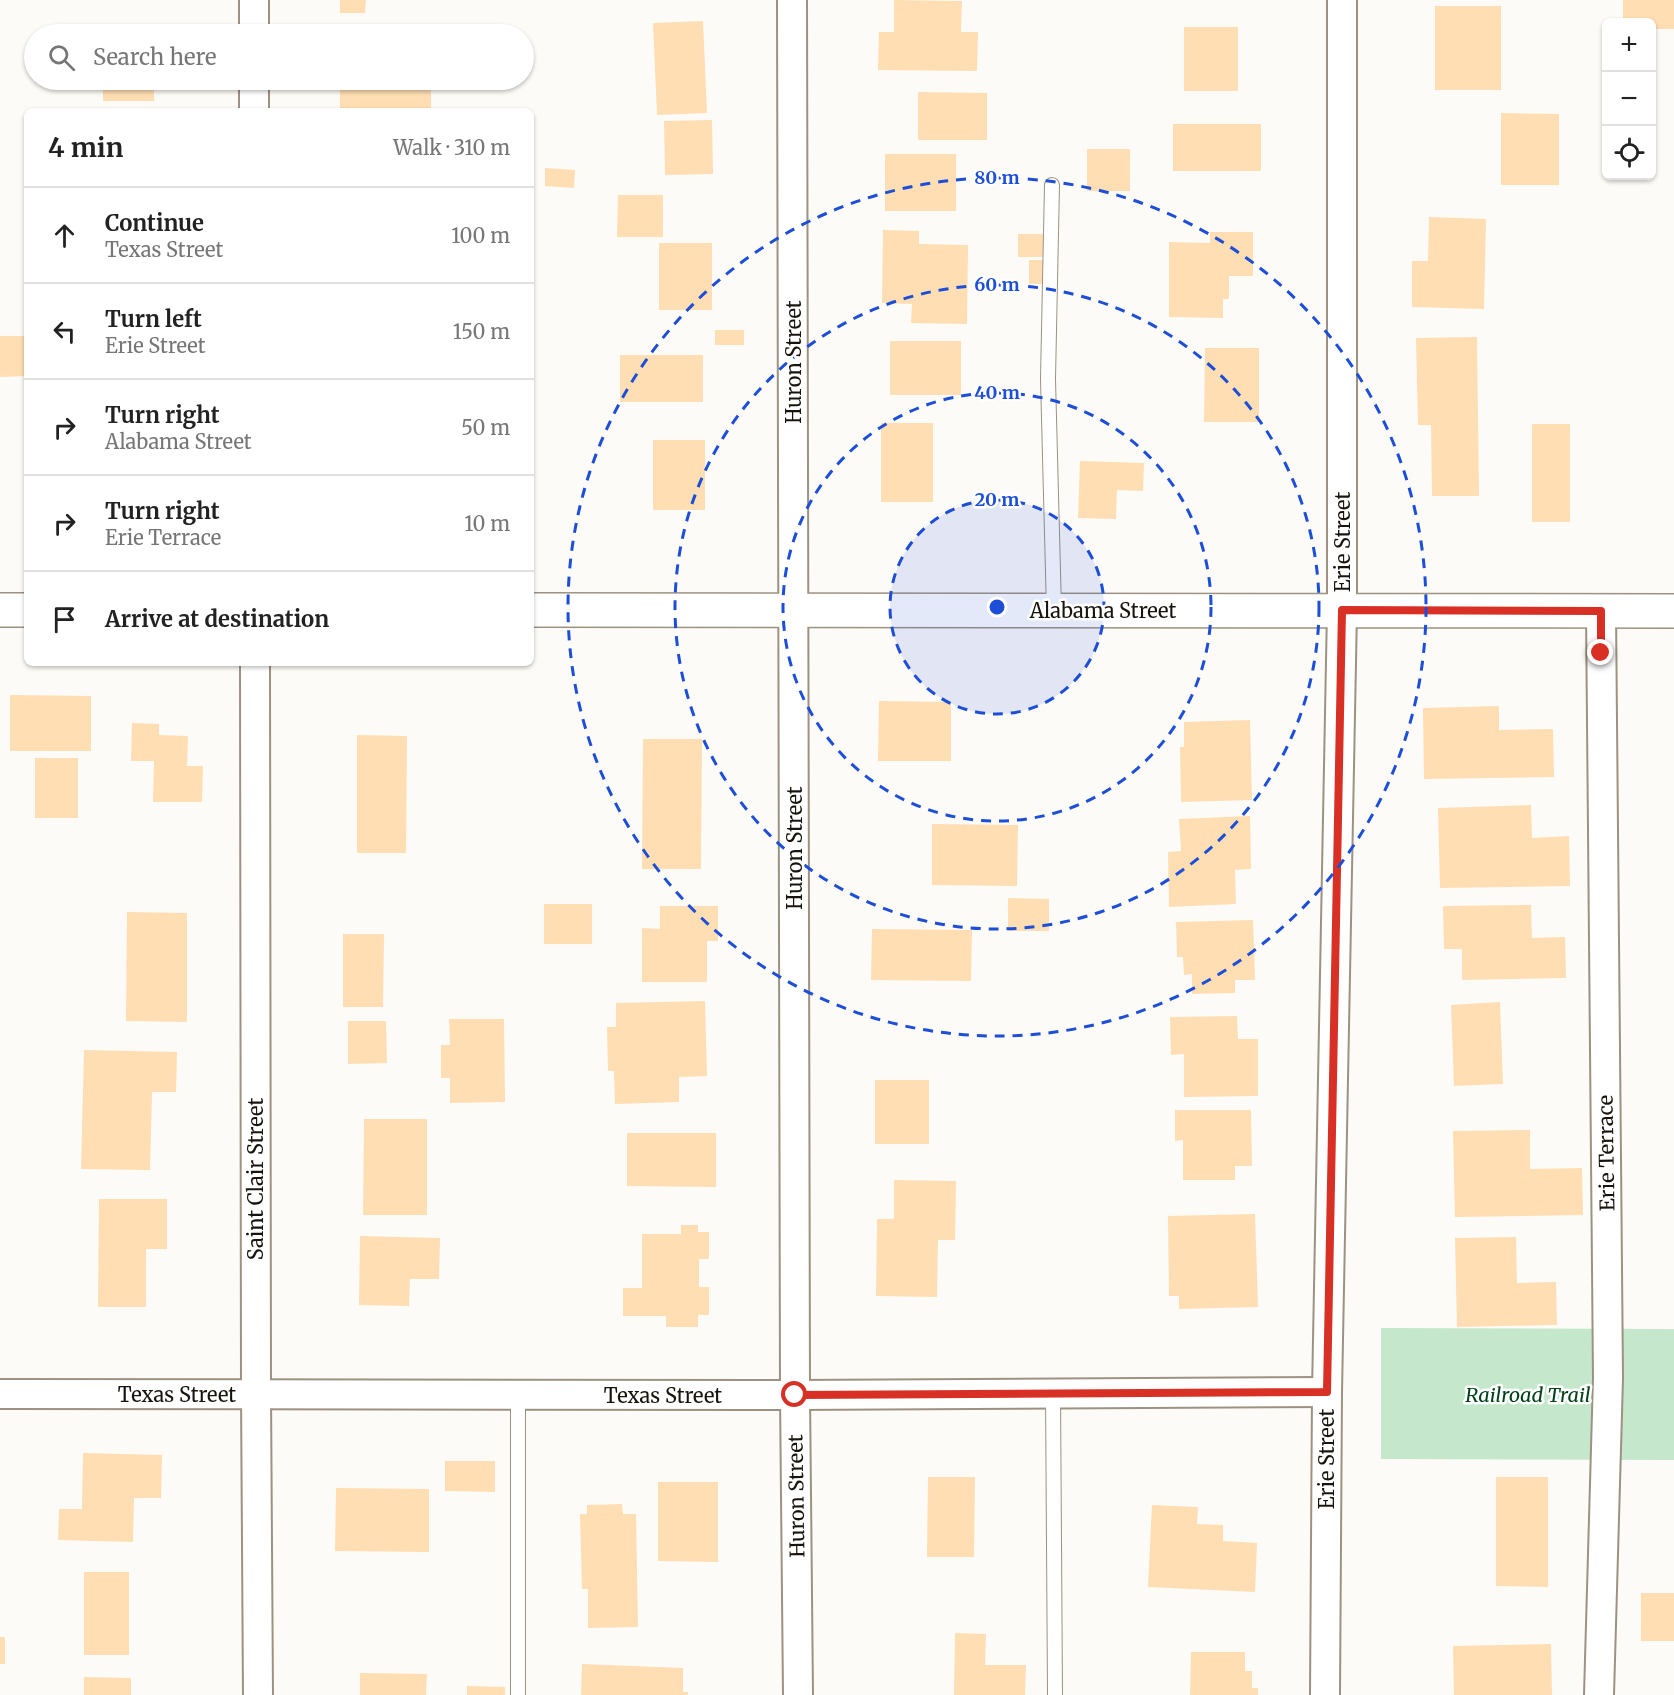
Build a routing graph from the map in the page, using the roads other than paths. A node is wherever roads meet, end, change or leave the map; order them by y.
1 (254, 0) edge
2 (792, 0) edge
3 (1342, 0) edge
4 (254, 24) edge
5 (254, 90) edge
6 (254, 108) edge
7 (1052, 185) dead end
8 (0, 610) edge
9 (24, 610) edge
10 (534, 610) edge
11 (793, 610) junction
12 (1054, 610) junction
13 (1342, 610) junction
14 (1601, 611) junction
15 (1674, 611) edge
16 (255, 666) edge
17 (1053, 1392) junction
18 (1327, 1392) junction
19 (0, 1394) edge
20 (256, 1394) junction
21 (518, 1395) junction
22 (795, 1395) junction
23 (258, 1695) edge
24 (518, 1695) edge
25 (798, 1695) edge
26 (1055, 1695) edge
27 (1325, 1695) edge
28 (1599, 1695) edge

1 - 4 street
2 - 11 street, Huron Street
3 - 13 street, Erie Street
5 - 6 street
7 - 12 lane
8 - 9 main road
10 - 11 main road, Alabama Street
11 - 12 main road, Alabama Street
11 - 22 street, Huron Street
12 - 13 main road, Alabama Street
13 - 14 main road, Alabama Street
13 - 18 street, Erie Street
14 - 15 main road, Alabama Street
14 - 28 street, Erie Terrace
16 - 20 street, Saint Clair Street
17 - 18 street, Texas Street
17 - 22 street, Texas Street
17 - 26 lane
18 - 27 street, Erie Street
19 - 20 street, Texas Street
20 - 21 street, Texas Street
20 - 23 street, Saint Clair Street
21 - 22 street, Texas Street
21 - 24 lane
22 - 25 street, Huron Street

